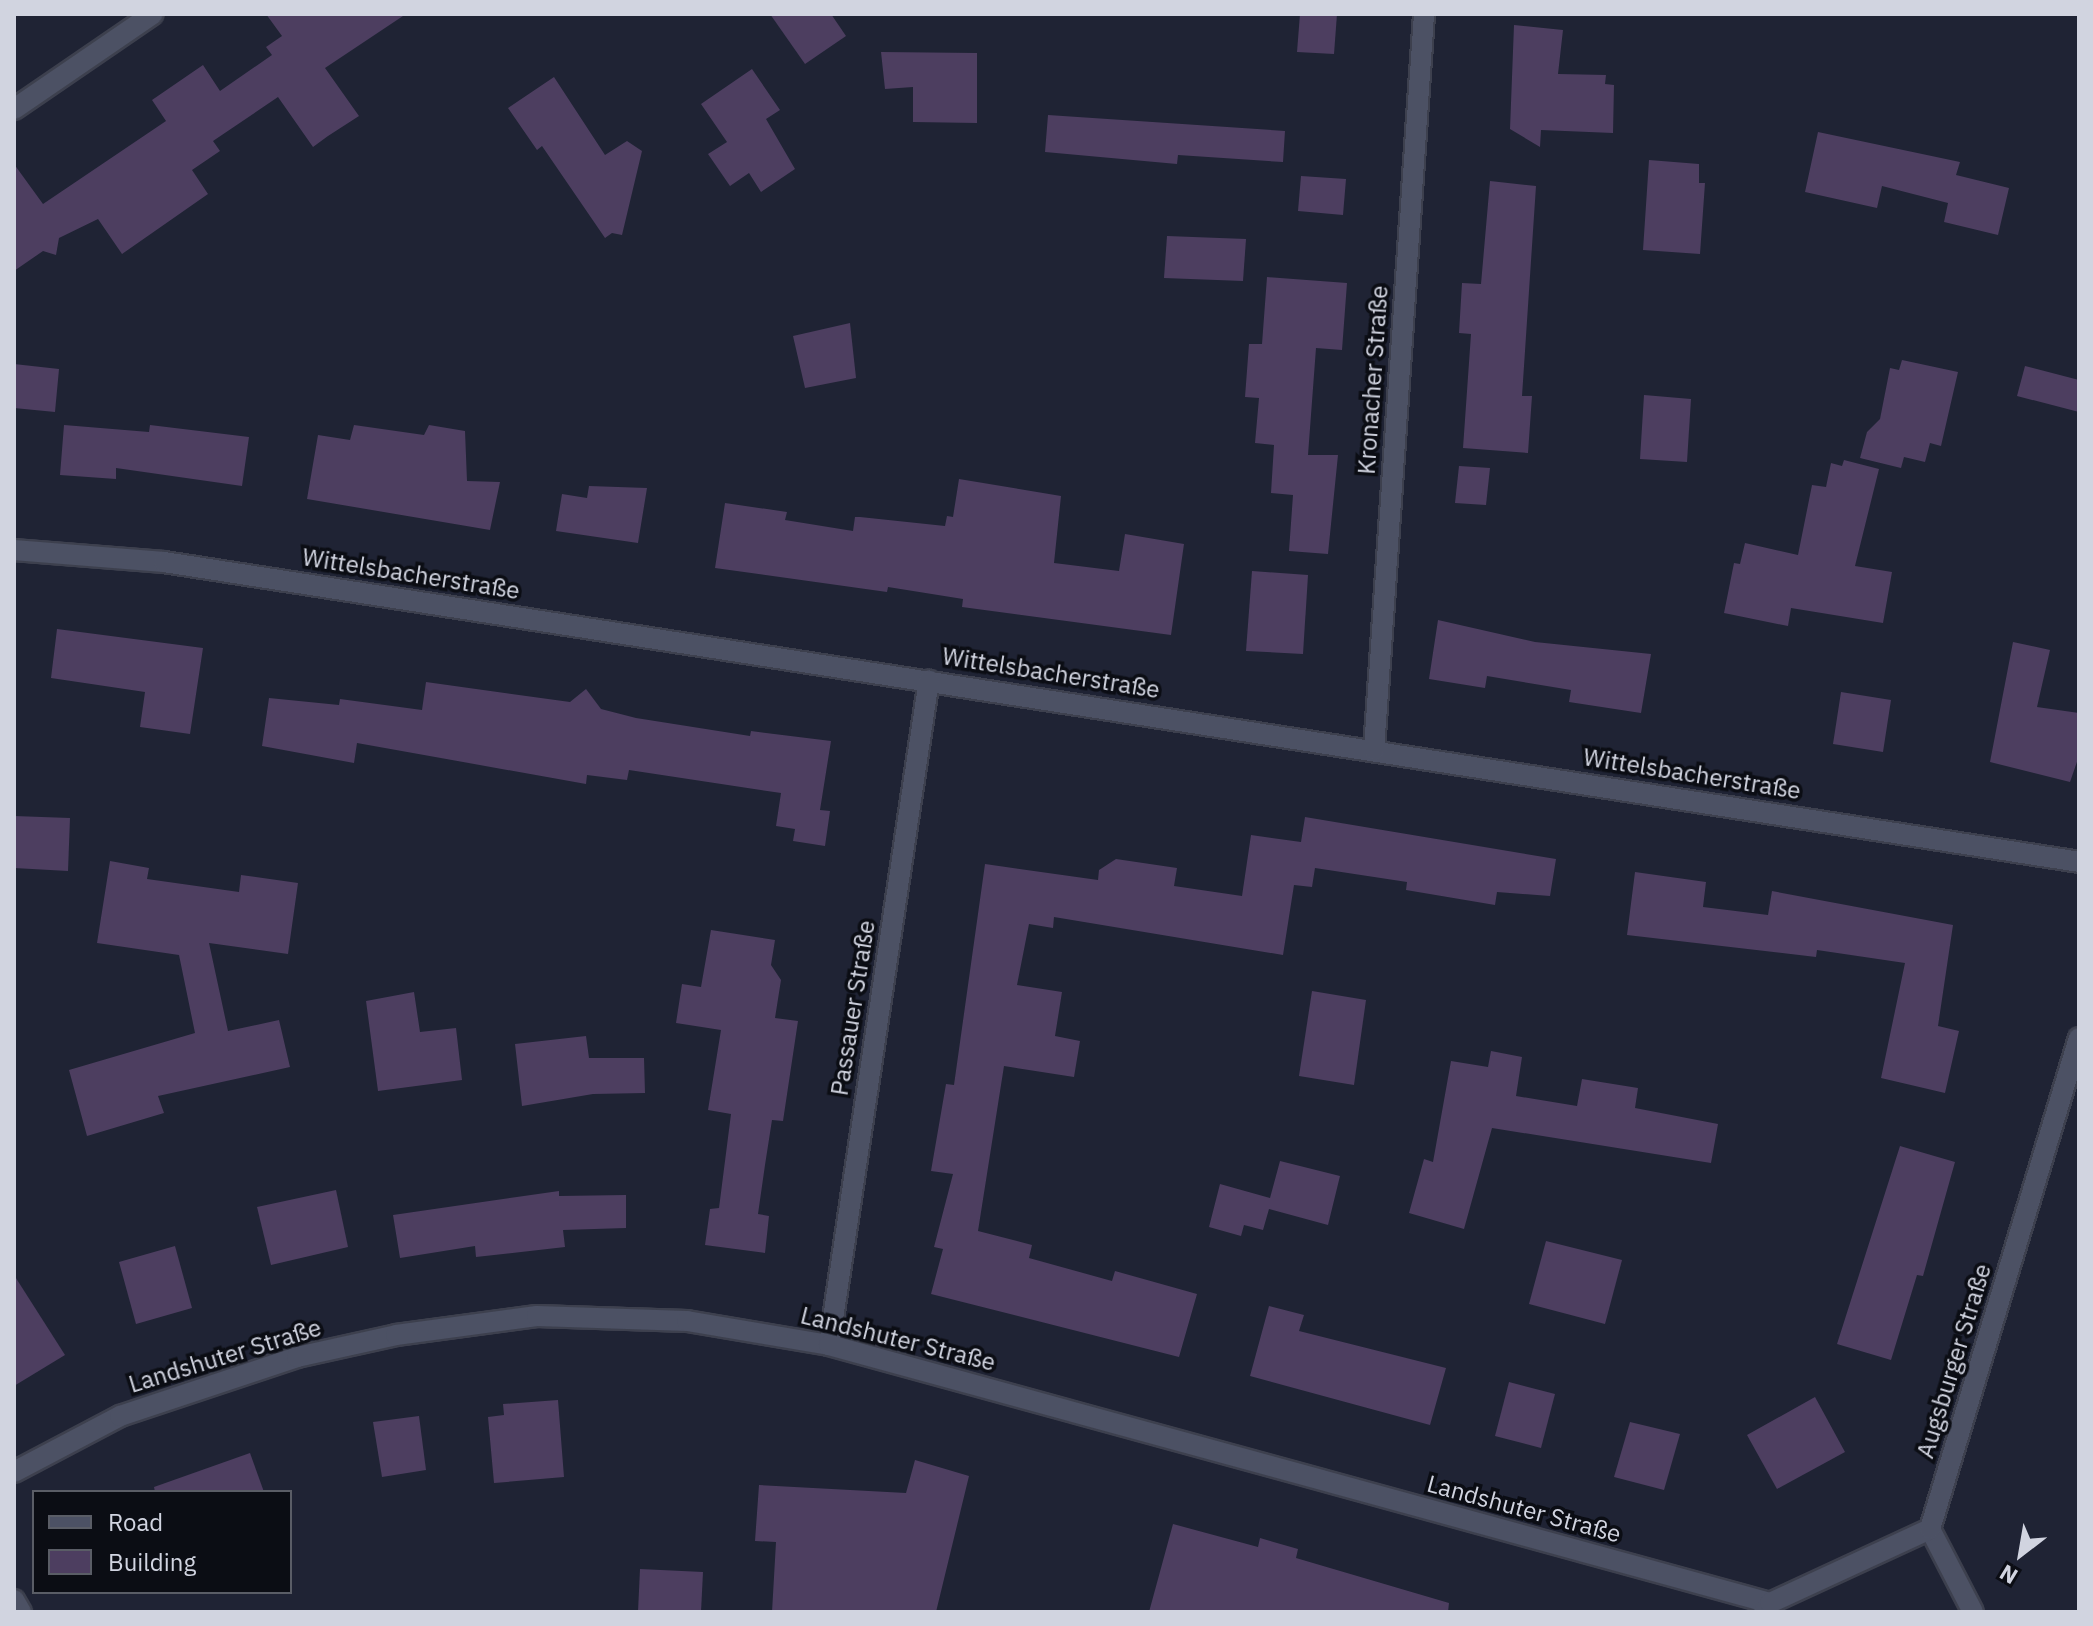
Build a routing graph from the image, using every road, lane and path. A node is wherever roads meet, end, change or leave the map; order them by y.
1 (153, 14) edge
2 (1424, 14) edge
3 (14, 109) edge
4 (14, 550) edge
5 (929, 680) junction
6 (1374, 750) junction
7 (2079, 862) edge
8 (2079, 1038) edge
9 (829, 1345) junction
10 (14, 1472) edge
11 (1930, 1529) junction
12 (14, 1600) edge
13 (1767, 1608) edge
14 (21, 1612) edge
15 (1973, 1612) edge

1 - 3 street
2 - 6 street, Kronacher Straße
4 - 5 street, Wittelsbacherstraße
5 - 6 street, Wittelsbacherstraße
5 - 9 street, Passauer Straße
6 - 7 street, Wittelsbacherstraße
8 - 11 street, Augsburger Straße
9 - 10 street, Landshuter Straße
9 - 13 street, Landshuter Straße
11 - 13 street
11 - 15 street
12 - 14 street

